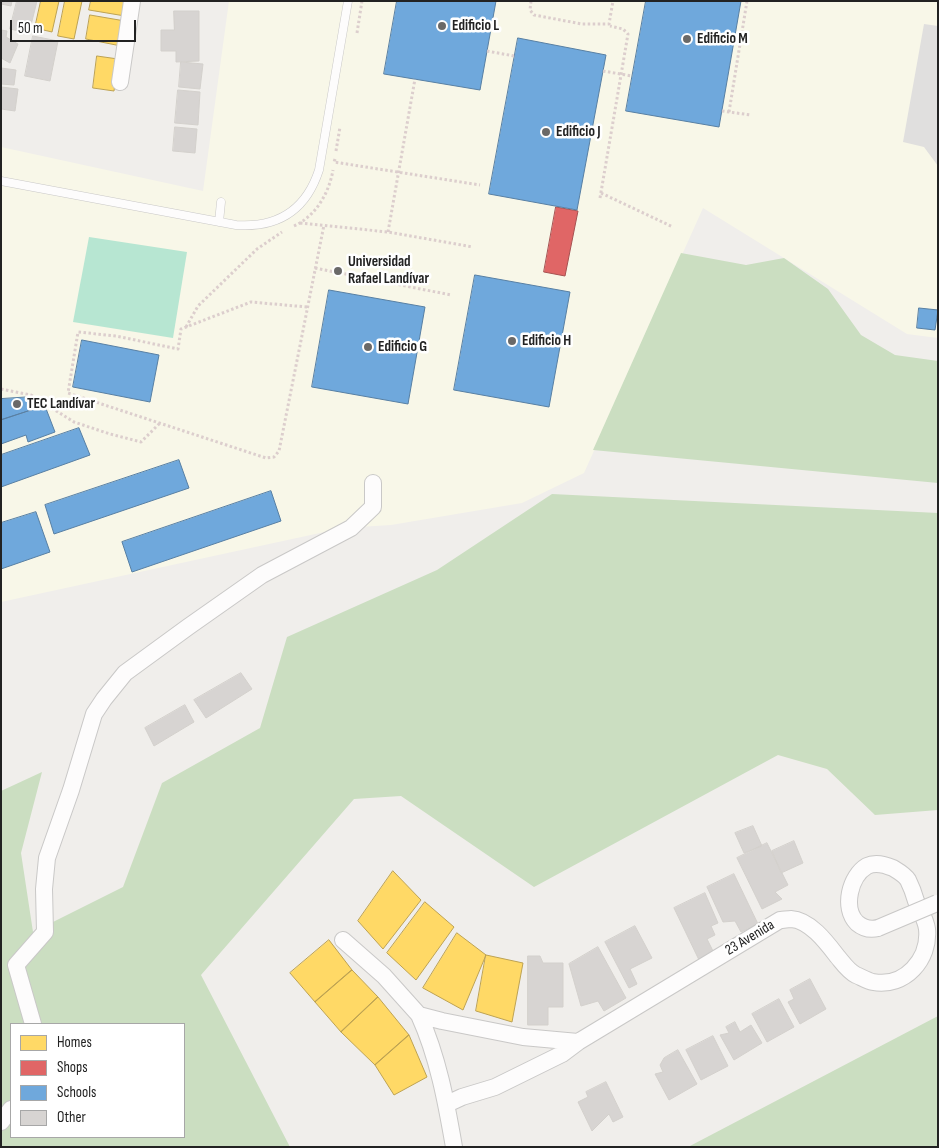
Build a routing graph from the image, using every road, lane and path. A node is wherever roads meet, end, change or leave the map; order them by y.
1 (132, 1) edge
2 (362, 1) edge
3 (531, 1) edge
4 (613, 1) edge
5 (747, 1) edge
6 (348, 2) edge
7 (610, 26) dead end
8 (355, 40) dead end
9 (487, 52) dead end
10 (514, 56) dead end
11 (603, 71) dead end
12 (621, 74) junction
13 (632, 76) dead end
14 (415, 79) dead end
15 (120, 82) dead end
16 (722, 111) dead end
17 (728, 112) junction
18 (751, 115) dead end
19 (341, 121) dead end
20 (334, 162) junction
21 (399, 173) junction
22 (1, 181) edge
23 (480, 185) dead end
24 (601, 193) junction
25 (600, 198) dead end
26 (221, 202) dead end
27 (219, 222) junction
28 (300, 223) junction
29 (324, 224) junction
30 (673, 227) dead end
31 (388, 232) junction
32 (473, 246) dead end
33 (315, 268) junction
34 (451, 295) dead end
35 (307, 307) junction
36 (186, 327) junction
37 (1, 389) edge
38 (160, 423) junction
39 (373, 483) dead end
40 (937, 903) edge
41 (343, 940) dead end
42 (419, 1015) junction
43 (33, 1023) edge
44 (578, 1042) junction
45 (447, 1104) junction
46 (10, 1110) edge
47 (1, 1122) edge
48 (454, 1147) edge

1 - 15 street
2 - 8 path
3 - 4 path
5 - 17 path
6 - 27 lane
7 - 12 path
9 - 10 path
11 - 12 path
12 - 13 path
12 - 24 path
14 - 21 path
16 - 17 path
17 - 18 path
19 - 20 path
20 - 21 path
20 - 28 path
21 - 23 path
21 - 31 path
22 - 27 lane
24 - 25 path
24 - 30 path
26 - 27 lane
28 - 29 path
28 - 36 path
29 - 31 path
29 - 33 path
31 - 32 path
33 - 34 path
33 - 35 path
35 - 36 path
35 - 38 path
36 - 38 path
37 - 38 path
39 - 43 street
40 - 44 street, 23 Avenida, bridge
41 - 42 street
42 - 44 street
42 - 45 street
44 - 45 street, 23 Avenida
45 - 48 street
46 - 47 street

